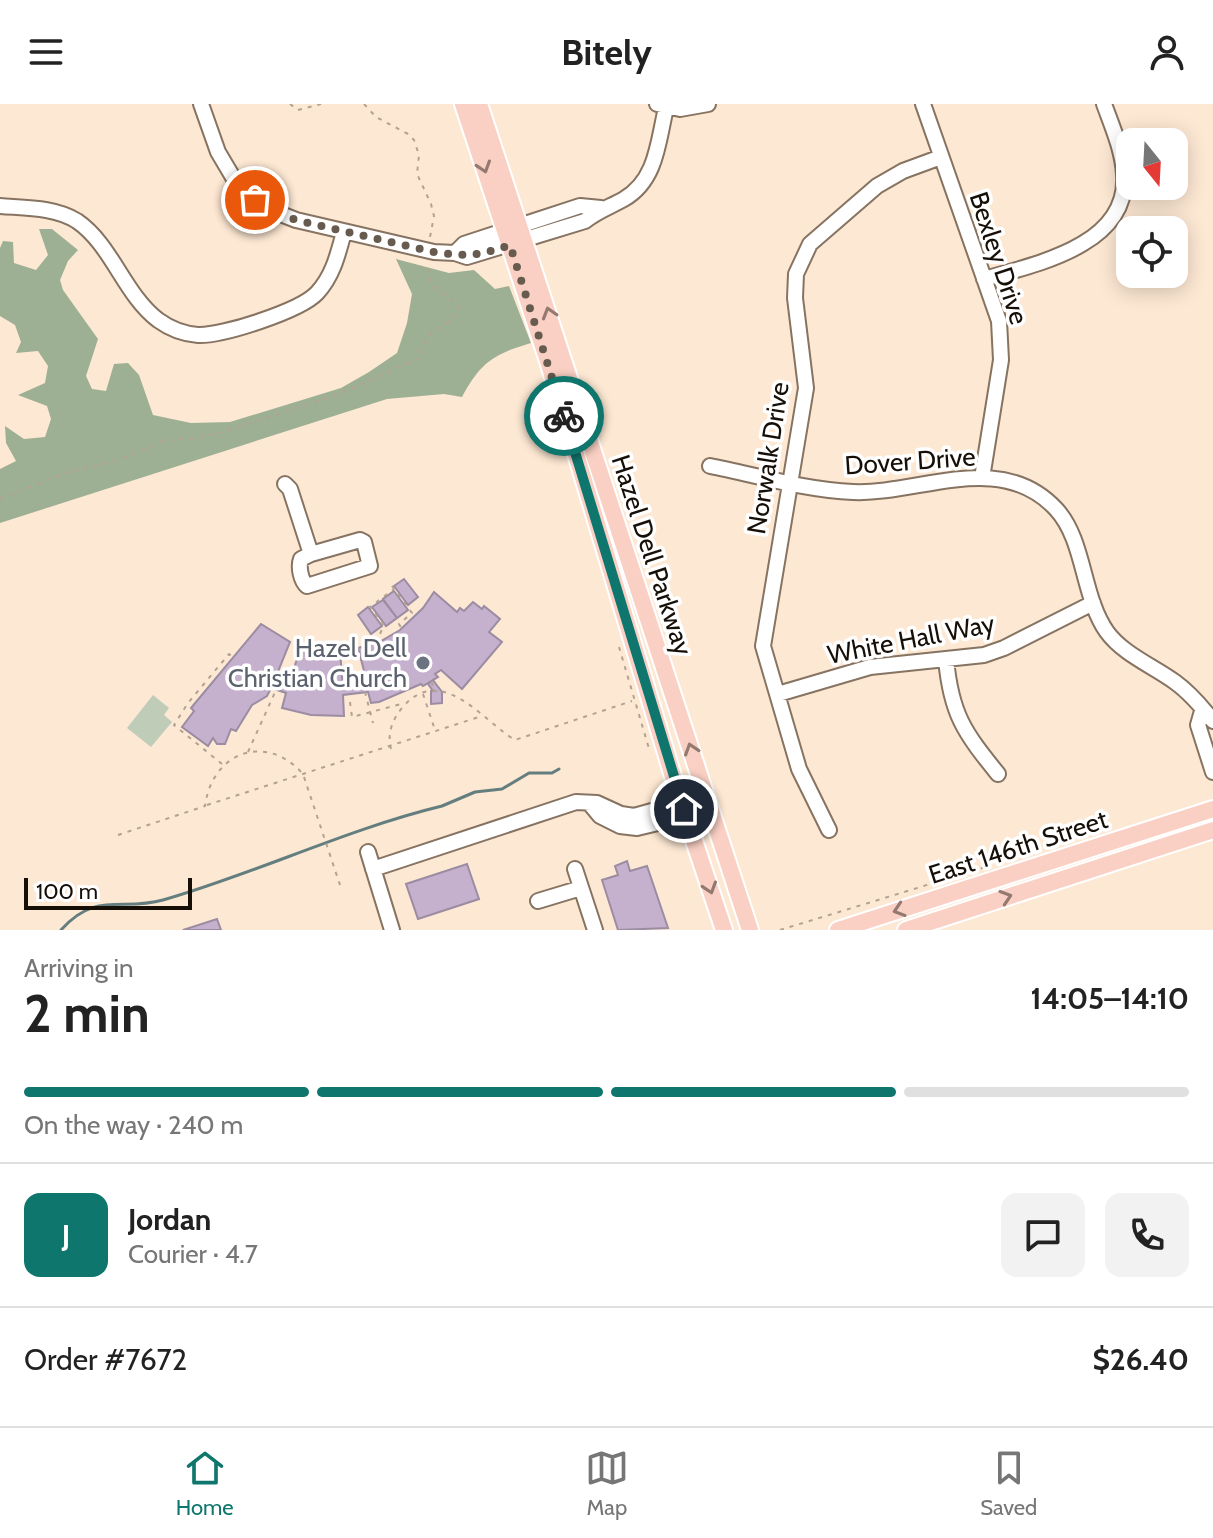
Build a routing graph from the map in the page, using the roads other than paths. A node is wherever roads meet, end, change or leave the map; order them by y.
1 (201, 104) edge
2 (463, 104) edge
3 (479, 104) edge
4 (708, 104) edge
5 (923, 104) edge
6 (1104, 104) edge
7 (661, 106) edge
8 (941, 157) junction
9 (0, 206) edge
10 (344, 232) junction
11 (515, 235) junction
12 (984, 279) junction
13 (710, 466) dead end
14 (982, 478) junction
15 (790, 482) junction
16 (285, 484) dead end
17 (311, 554) junction
18 (1093, 603) junction
19 (946, 659) junction
20 (778, 694) junction
21 (1208, 716) edge
22 (1213, 772) edge
23 (998, 774) dead end
24 (678, 793) junction
25 (590, 804) junction
26 (1213, 809) edge
27 (690, 826) junction
28 (829, 830) dead end
29 (1213, 830) edge
30 (368, 852) dead end
31 (373, 869) junction
32 (575, 869) dead end
33 (581, 888) junction
34 (538, 901) dead end
35 (391, 930) edge
36 (595, 930) edge
37 (612, 930) edge
38 (724, 930) edge
39 (750, 930) edge
40 (838, 930) edge
41 (906, 930) edge

1 - 10 street
2 -> 11 main road, Hazel Dell Parkway
3 - 11 main road, Hazel Dell Parkway
4 - 7 street
5 - 8 street, Bexley Drive
6 - 12 street
7 - 11 street
8 - 12 street, Bexley Drive
8 - 15 street, Norwalk Drive
9 - 10 street
10 - 11 street
11 - 24 main road, Hazel Dell Parkway
39 -> 11 main road, Hazel Dell Parkway
12 - 14 street, Bexley Drive
13 - 15 street, Dover Drive
14 - 15 street, Dover Drive
14 - 18 street, Dover Drive
15 - 20 street, Norwalk Drive
16 - 17 street
17 - 17 street
18 - 19 street, White Hall Way
18 - 21 street, Dover Drive
19 - 20 street, White Hall Way
19 - 23 street
20 - 28 street, Norwalk Drive
21 - 22 street, Dover Drive
24 - 25 street
24 - 27 main road, Hazel Dell Parkway
25 - 27 street
25 - 31 street
26 -> 40 main road, East 146th Street
27 -> 38 main road, Hazel Dell Parkway
41 -> 29 main road, East 146th Street
30 - 31 street
31 - 35 street
32 - 33 street
33 - 34 street
33 - 36 street
36 - 37 street

